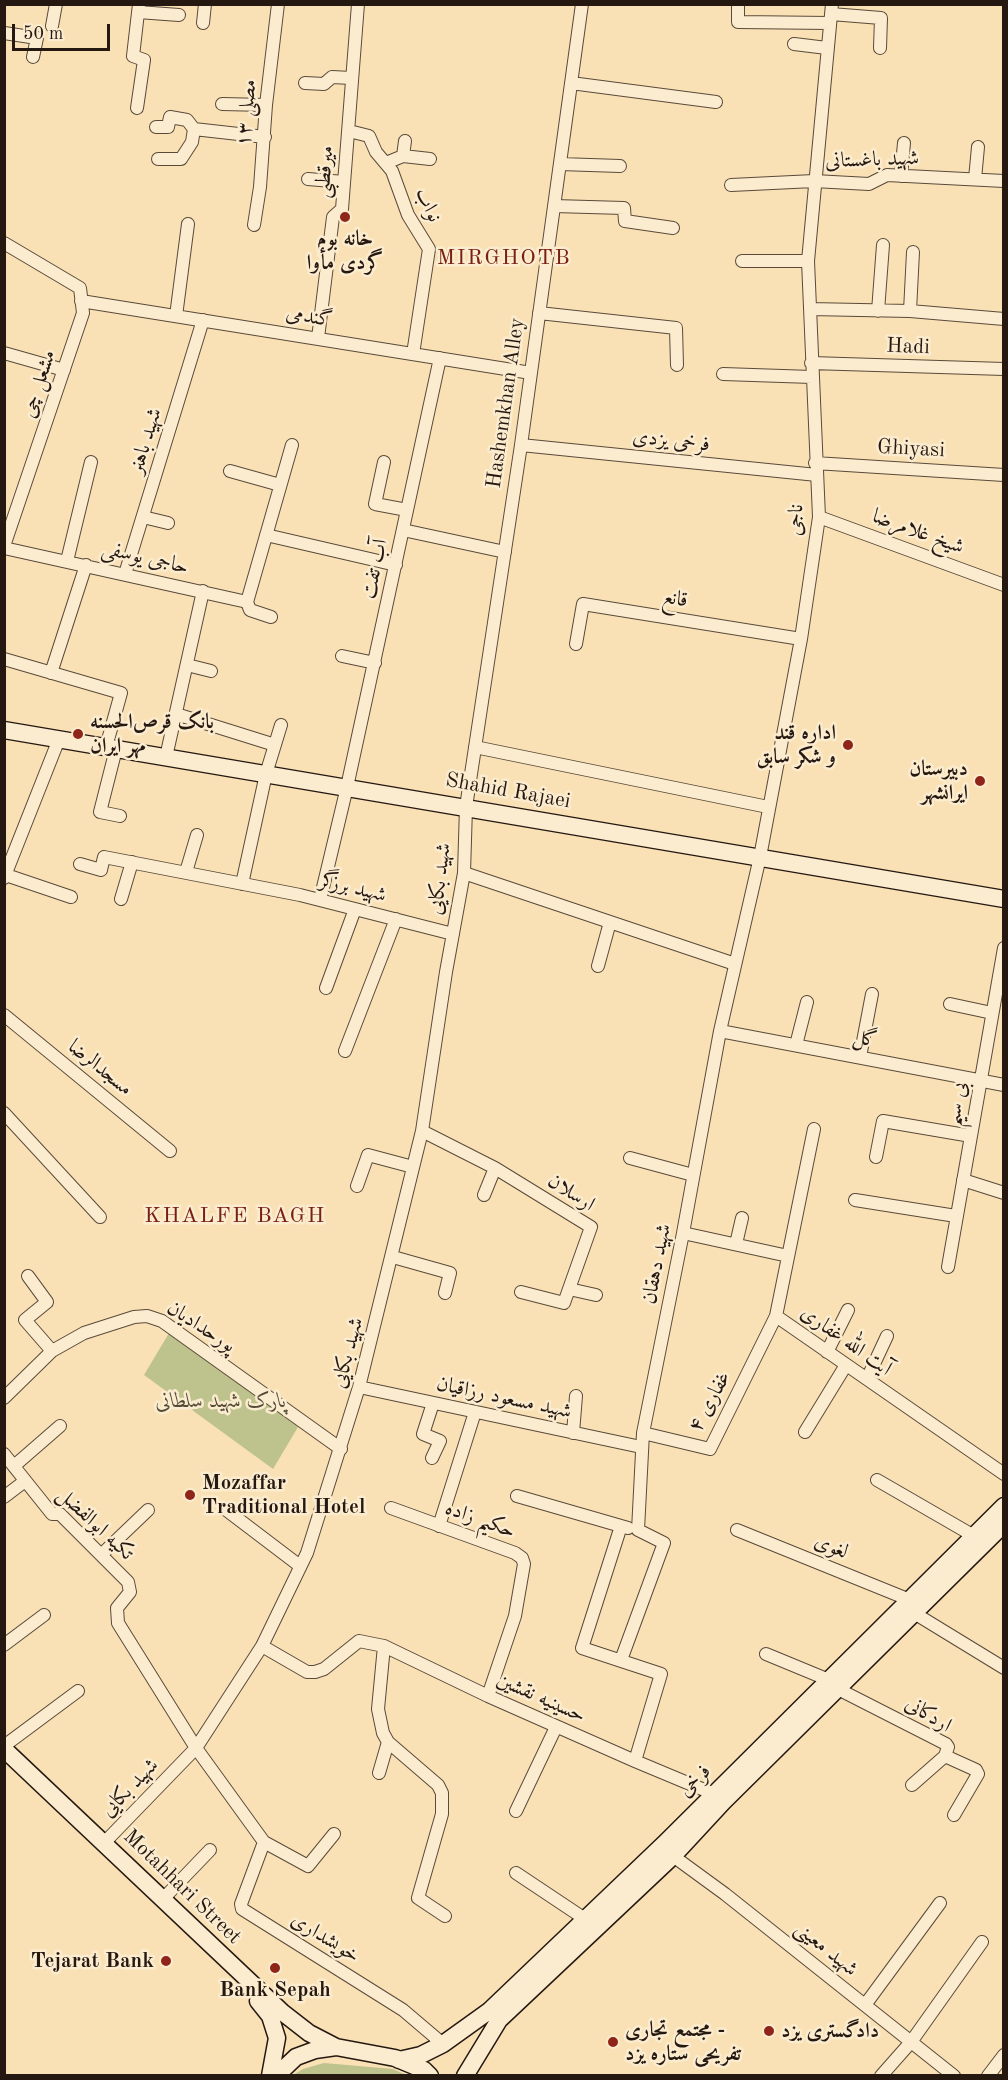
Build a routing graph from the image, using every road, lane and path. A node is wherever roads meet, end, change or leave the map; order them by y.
1 (56, 4) edge
2 (206, 4) edge
3 (279, 4) edge
4 (358, 4) edge
5 (582, 4) edge
6 (738, 4) edge
7 (138, 8) edge
8 (831, 14) edge
9 (179, 15) dead end
10 (203, 23) dead end
11 (52, 26) dead end
12 (4, 33) edge
13 (794, 44) dead end
14 (827, 48) junction
15 (880, 48) dead end
16 (33, 57) dead end
17 (351, 78) junction
18 (305, 83) dead end
19 (571, 83) junction
20 (716, 102) dead end
21 (222, 104) dead end
22 (266, 105) junction
23 (137, 108) dead end
24 (156, 127) dead end
25 (194, 129) junction
26 (349, 130) junction
27 (265, 137) junction
28 (405, 141) dead end
29 (904, 142) dead end
30 (978, 147) dead end
31 (403, 156) junction
32 (158, 159) dead end
33 (430, 159) dead end
34 (386, 163) junction
35 (560, 164) junction
36 (620, 166) dead end
37 (901, 176) junction
38 (308, 179) dead end
39 (975, 179) junction
40 (1004, 181) edge
41 (344, 182) junction
42 (814, 182) junction
43 (731, 185) dead end
44 (554, 206) junction
45 (188, 224) dead end
46 (254, 225) dead end
47 (673, 228) dead end
48 (4, 243) edge
49 (883, 245) dead end
50 (913, 252) dead end
51 (742, 261) dead end
52 (808, 261) junction
53 (81, 295) junction
54 (810, 309) junction
55 (878, 311) junction
56 (910, 312) junction
57 (539, 313) junction
58 (176, 316) junction
59 (1004, 319) edge
60 (204, 320) junction
61 (318, 338) junction
62 (4, 353) edge
63 (413, 354) junction
64 (440, 358) junction
65 (812, 363) junction
66 (677, 365) dead end
67 (1004, 369) edge
68 (64, 370) junction
69 (531, 373) junction
70 (723, 374) dead end
71 (812, 377) junction
72 (292, 445) dead end
73 (521, 445) junction
74 (92, 462) dead end
75 (384, 462) dead end
76 (816, 469) junction
77 (231, 471) dead end
78 (1004, 475) edge
79 (280, 485) junction
80 (407, 510) junction
81 (143, 517) junction
82 (819, 517) junction
83 (168, 523) dead end
84 (403, 530) junction
85 (266, 535) junction
86 (4, 547) edge
87 (505, 552) junction
88 (67, 561) junction
89 (86, 565) junction
90 (396, 565) junction
91 (125, 574) junction
92 (1004, 585) edge
93 (203, 591) junction
94 (247, 602) junction
95 (271, 617) dead end
96 (801, 639) junction
97 (576, 644) dead end
98 (342, 656) dead end
99 (4, 659) edge
100 (375, 663) junction
101 (187, 665) junction
102 (211, 671) dead end
103 (51, 673) junction
104 (176, 714) junction
105 (281, 725) dead end
106 (4, 730) edge
107 (59, 739) junction
108 (275, 745) junction
109 (475, 747) junction
110 (111, 748) junction
111 (166, 757) junction
112 (266, 774) junction
113 (347, 787) junction
114 (466, 807) junction
115 (768, 807) junction
116 (120, 816) dead end
117 (197, 835) dead end
118 (760, 857) junction
119 (132, 862) junction
120 (80, 864) dead end
121 (186, 873) junction
122 (464, 873) junction
123 (5, 877) edge
124 (242, 884) junction
125 (71, 897) dead end
126 (1004, 898) edge
127 (121, 899) dead end
128 (320, 900) junction
129 (356, 909) junction
130 (396, 919) junction
131 (610, 922) junction
132 (453, 934) junction
133 (1004, 948) edge
134 (735, 964) junction
135 (598, 966) dead end
136 (326, 988) dead end
137 (872, 994) dead end
138 (807, 1002) dead end
139 (950, 1004) dead end
140 (992, 1013) junction
141 (4, 1015) edge
142 (720, 1031) junction
143 (796, 1045) junction
144 (345, 1051) dead end
145 (860, 1057) junction
146 (981, 1080) junction
147 (1004, 1085) edge
148 (7, 1121) edge
149 (814, 1129) dead end
150 (422, 1131) junction
151 (971, 1136) junction
152 (170, 1150) dead end
153 (876, 1157) dead end
154 (630, 1158) dead end
155 (413, 1167) junction
156 (495, 1168) junction
157 (693, 1175) junction
158 (963, 1180) junction
159 (357, 1186) dead end
160 (1004, 1193) edge
161 (484, 1195) dead end
162 (855, 1200) dead end
163 (956, 1216) junction
164 (100, 1217) dead end
165 (742, 1218) dead end
166 (683, 1233) junction
167 (736, 1244) junction
168 (788, 1256) junction
169 (393, 1257) junction
170 (948, 1268) dead end
171 (28, 1276) dead end
172 (569, 1289) junction
173 (520, 1292) dead end
174 (445, 1293) dead end
175 (596, 1295) dead end
176 (848, 1310) dead end
177 (776, 1316) junction
178 (887, 1336) dead end
179 (52, 1351) junction
180 (827, 1352) junction
181 (846, 1365) junction
182 (867, 1379) junction
183 (359, 1387) junction
184 (576, 1396) dead end
185 (4, 1398) edge
186 (433, 1403) junction
187 (475, 1412) junction
188 (60, 1426) dead end
189 (805, 1432) dead end
190 (573, 1433) junction
191 (643, 1433) junction
192 (641, 1448) junction
193 (341, 1449) junction
194 (4, 1454) edge
195 (432, 1458) dead end
196 (14, 1466) junction
197 (1004, 1474) edge
198 (877, 1480) dead end
199 (25, 1481) junction
200 (517, 1496) dead end
201 (4, 1497) edge
202 (1004, 1506) edge
203 (390, 1508) dead end
204 (225, 1509) dead end
205 (148, 1510) dead end
206 (1004, 1524) edge
207 (439, 1526) junction
208 (621, 1526) junction
209 (638, 1530) junction
210 (737, 1530) dead end
211 (974, 1536) junction
212 (101, 1555) junction
213 (300, 1566) junction
214 (912, 1606) junction
215 (44, 1615) dead end
216 (4, 1644) edge
217 (262, 1646) junction
218 (384, 1646) junction
219 (766, 1654) dead end
220 (621, 1660) junction
221 (1004, 1668) edge
222 (833, 1684) junction
223 (78, 1691) dead end
224 (488, 1696) junction
225 (556, 1726) junction
226 (388, 1742) junction
227 (4, 1747) edge
228 (196, 1748) junction
229 (945, 1756) junction
230 (4, 1761) edge
231 (635, 1761) junction
232 (379, 1773) dead end
233 (912, 1785) dead end
234 (714, 1794) junction
235 (516, 1811) dead end
236 (954, 1815) dead end
237 (334, 1834) dead end
238 (264, 1842) junction
239 (104, 1843) junction
240 (210, 1850) dead end
241 (673, 1856) junction
242 (516, 1873) dead end
243 (162, 1900) junction
244 (940, 1903) dead end
245 (445, 1916) dead end
246 (585, 1919) junction
247 (982, 1942) dead end
248 (865, 2005) junction
249 (911, 2042) junction
250 (443, 2044) junction
251 (336, 2047) junction
252 (1004, 2055) edge
253 (399, 2060) junction
254 (270, 2076) edge
255 (276, 2076) edge
256 (430, 2076) edge
257 (465, 2076) edge
258 (881, 2076) edge
259 (954, 2076) edge
260 (988, 2076) edge

1 - 11 street
2 - 10 street
3 - 22 street, مصلی ۱۳
4 - 17 street, میرقطبی
5 - 19 street, Hashemkhan Alley
6 - 8 street
7 - 9 street
7 - 23 street
8 - 14 street, ناجی
8 - 15 street
12 - 16 street
13 - 14 street
14 - 42 street, ناجی
17 - 18 street
17 - 26 street, میرقطبی
19 - 20 street
19 - 35 street, Hashemkhan Alley
21 - 22 street
22 - 27 street, مصلی ۱۳
24 - 25 street
25 - 27 street
25 - 32 street
26 - 34 street, نواب
26 - 41 street, میرقطبی
27 - 46 street, مصلی ۱۳
28 - 31 street
29 - 37 street
30 - 39 street
31 - 33 street
31 - 34 street
34 - 63 street, نواب
35 - 36 street
35 - 44 street, Hashemkhan Alley
37 - 39 street, شهید باغستانی
37 - 42 street, شهید باغستانی
38 - 41 street
39 - 40 street, شهید باغستانی
41 - 61 street, میرقطبی
42 - 43 street, شهید باغستانی
42 - 52 street, ناجی
44 - 47 street
44 - 57 street, Hashemkhan Alley
45 - 58 street
48 - 53 street, گندمی
49 - 55 street
50 - 56 street
51 - 52 street
52 - 54 street, ناجی
53 - 58 street, گندمی
53 - 68 street, مشعل چی
54 - 55 street
54 - 65 street, ناجی
55 - 56 street
56 - 59 street
57 - 66 street
57 - 69 street, Hashemkhan Alley
58 - 60 street, گندمی
60 - 61 street, گندمی
60 - 81 street, شهید باهنر
61 - 63 street, گندمی
62 - 68 street
63 - 64 street, گندمی
64 - 69 street, گندمی
64 - 80 street, آب تفت
65 - 67 street, Hadi
65 - 71 street, ناجی
68 - 86 street, مشعل چی
69 - 73 street, Hashemkhan Alley
70 - 71 street
71 - 76 street, ناجی
72 - 79 street
73 - 76 street, فرخی یزدی
73 - 87 street, Hashemkhan Alley
74 - 88 street
75 - 80 street
76 - 78 street, Ghiyasi
76 - 82 street, ناجی
77 - 79 street
79 - 85 street
80 - 84 street, آب تفت
81 - 83 street
81 - 91 street, شهید باهنر
82 - 92 street, شیخ غلامرضا
82 - 96 street, ناجی
84 - 87 street
84 - 90 street, آب تفت
85 - 90 street
85 - 94 street
86 - 88 street, حاجی یوسفی
87 - 109 street, Hashemkhan Alley
88 - 89 street, حاجی یوسفی
89 - 91 street, حاجی یوسفی
89 - 103 street
90 - 100 street, آب تفت
91 - 93 street, حاجی یوسفی
93 - 94 street, حاجی یوسفی
93 - 101 street
94 - 95 street, حاجی یوسفی
96 - 97 street, قانع
96 - 115 street, ناجی
98 - 100 street
99 - 103 street
100 - 113 street, آب تفت
101 - 102 street
101 - 104 street
103 - 110 street
104 - 108 street
104 - 111 street
105 - 108 street
106 - 107 main road, Shahid Rajaei
107 - 110 main road, Shahid Rajaei
107 - 123 street
108 - 112 street
109 - 114 street, Hashemkhan Alley
109 - 115 street
110 - 111 main road, Shahid Rajaei
110 - 116 street
111 - 112 main road, Shahid Rajaei
112 - 113 main road, Shahid Rajaei
112 - 124 street
113 - 114 main road, Shahid Rajaei
113 - 128 street, آب تفت
114 - 118 main road, Shahid Rajaei
114 - 122 street, شهید بکایی
115 - 118 street, ناجی
117 - 121 street
118 - 126 main road, Shahid Rajaei
118 - 134 street, شهید دهقان
119 - 120 street, شهید برزگر
119 - 121 street, شهید برزگر
119 - 127 street
121 - 124 street, شهید برزگر
122 - 131 street
122 - 132 street, شهید بکایی
123 - 125 street
124 - 128 street, شهید برزگر
128 - 129 street, شهید برزگر
129 - 130 street, شهید برزگر
129 - 136 street
130 - 132 street, شهید برزگر
130 - 144 street
131 - 134 street
131 - 135 street
132 - 150 street, شهید بکایی
133 - 140 street, بی سیم
134 - 142 street, شهید دهقان
137 - 145 street
138 - 143 street
139 - 140 street
140 - 146 street, بی سیم
141 - 152 street, مسجدالرضا
142 - 143 street, گل
142 - 157 street, شهید دهقان
143 - 145 street, گل
145 - 146 street, گل
146 - 147 street, گل
146 - 151 street, بی سیم
148 - 164 street
149 - 168 street, آیت الله غفاری
150 - 155 street, شهید بکایی
150 - 156 street, ارسلان
151 - 153 street
151 - 158 street, بی سیم
154 - 157 street
155 - 159 street
155 - 169 street, شهید بکایی
156 - 161 street
156 - 172 street, ارسلان
157 - 166 street, شهید دهقان
158 - 160 street
158 - 163 street, بی سیم
162 - 163 street
163 - 170 street, بی سیم
165 - 167 street
166 - 167 street
166 - 191 street, شهید دهقان
167 - 168 street
168 - 177 street, آیت الله غفاری
169 - 174 street
169 - 183 street, شهید بکایی
171 - 179 street
172 - 173 street
172 - 175 street
176 - 180 street
177 - 180 street, آیت الله غفاری
177 - 191 street, غفاری ۴
178 - 182 street
179 - 185 street, پورحدادیان
179 - 193 street, پورحدادیان
180 - 181 street, آیت الله غفاری
181 - 182 street, آیت الله غفاری
181 - 189 street
182 - 197 street, آیت الله غفاری
183 - 186 street, شهید مسعود رزاقیان
183 - 193 street, شهید بکایی
184 - 190 street
186 - 187 street, شهید مسعود رزاقیان
186 - 195 street
187 - 190 street, شهید مسعود رزاقیان
187 - 207 street
188 - 196 street
190 - 192 street, شهید مسعود رزاقیان
191 - 192 street, شهید دهقان
192 - 209 street, شهید دهقان
193 - 213 street, شهید بکایی
194 - 196 street, تکیه ابوالفضل
196 - 199 street, تکیه ابوالفضل
198 - 211 street
199 - 201 street
199 - 212 street, تکیه ابوالفضل
200 - 208 street
202 - 211 main road, فرخی
203 - 207 street, حکیم زاده
204 - 213 street
205 - 212 street
206 - 214 main road, فرخی
207 - 224 street, حکیم زاده
208 - 209 street
208 - 220 street
209 - 220 street
210 - 214 street, لغوی
211 - 214 main road, فرخی
212 - 228 street, تکیه ابوالفضل
213 - 217 street, شهید بکایی
214 - 221 street, لغوی
214 - 222 main road, فرخی
215 - 216 street
217 - 218 street, حسینیه نقشین
217 - 228 street, شهید بکایی
218 - 224 street, حسینیه نقشین
218 - 226 street
219 - 222 street
220 - 231 street
222 - 229 street, اردکانی
222 - 234 main road, فرخی
222 - 241 main road, فرخی
223 - 227 street
224 - 225 street, حسینیه نقشین
225 - 231 street, حسینیه نقشین
225 - 235 street
226 - 232 street
226 - 245 street
227 - 239 main road, Motahhari Street
228 - 238 street
228 - 239 street, شهید بکایی
229 - 233 street
229 - 236 street, اردکانی
230 - 254 main road, Motahhari Street
231 - 234 street, حسینیه نقشین
234 - 246 main road, فرخی
237 - 238 street
238 - 250 street, خویشداری
239 - 243 main road, Motahhari Street
240 - 243 street
241 - 248 street, شهید معینی
241 - 257 main road, فرخی
242 - 246 street
243 - 251 main road, Motahhari Street
244 - 248 street
246 - 250 main road, فرخی
247 - 249 street
248 - 249 street, شهید معینی
249 - 258 street
249 - 259 street, شهید معینی
250 - 253 main road, فرخی
251 - 253 main road
251 - 255 main road
252 - 260 street
253 - 256 main road

